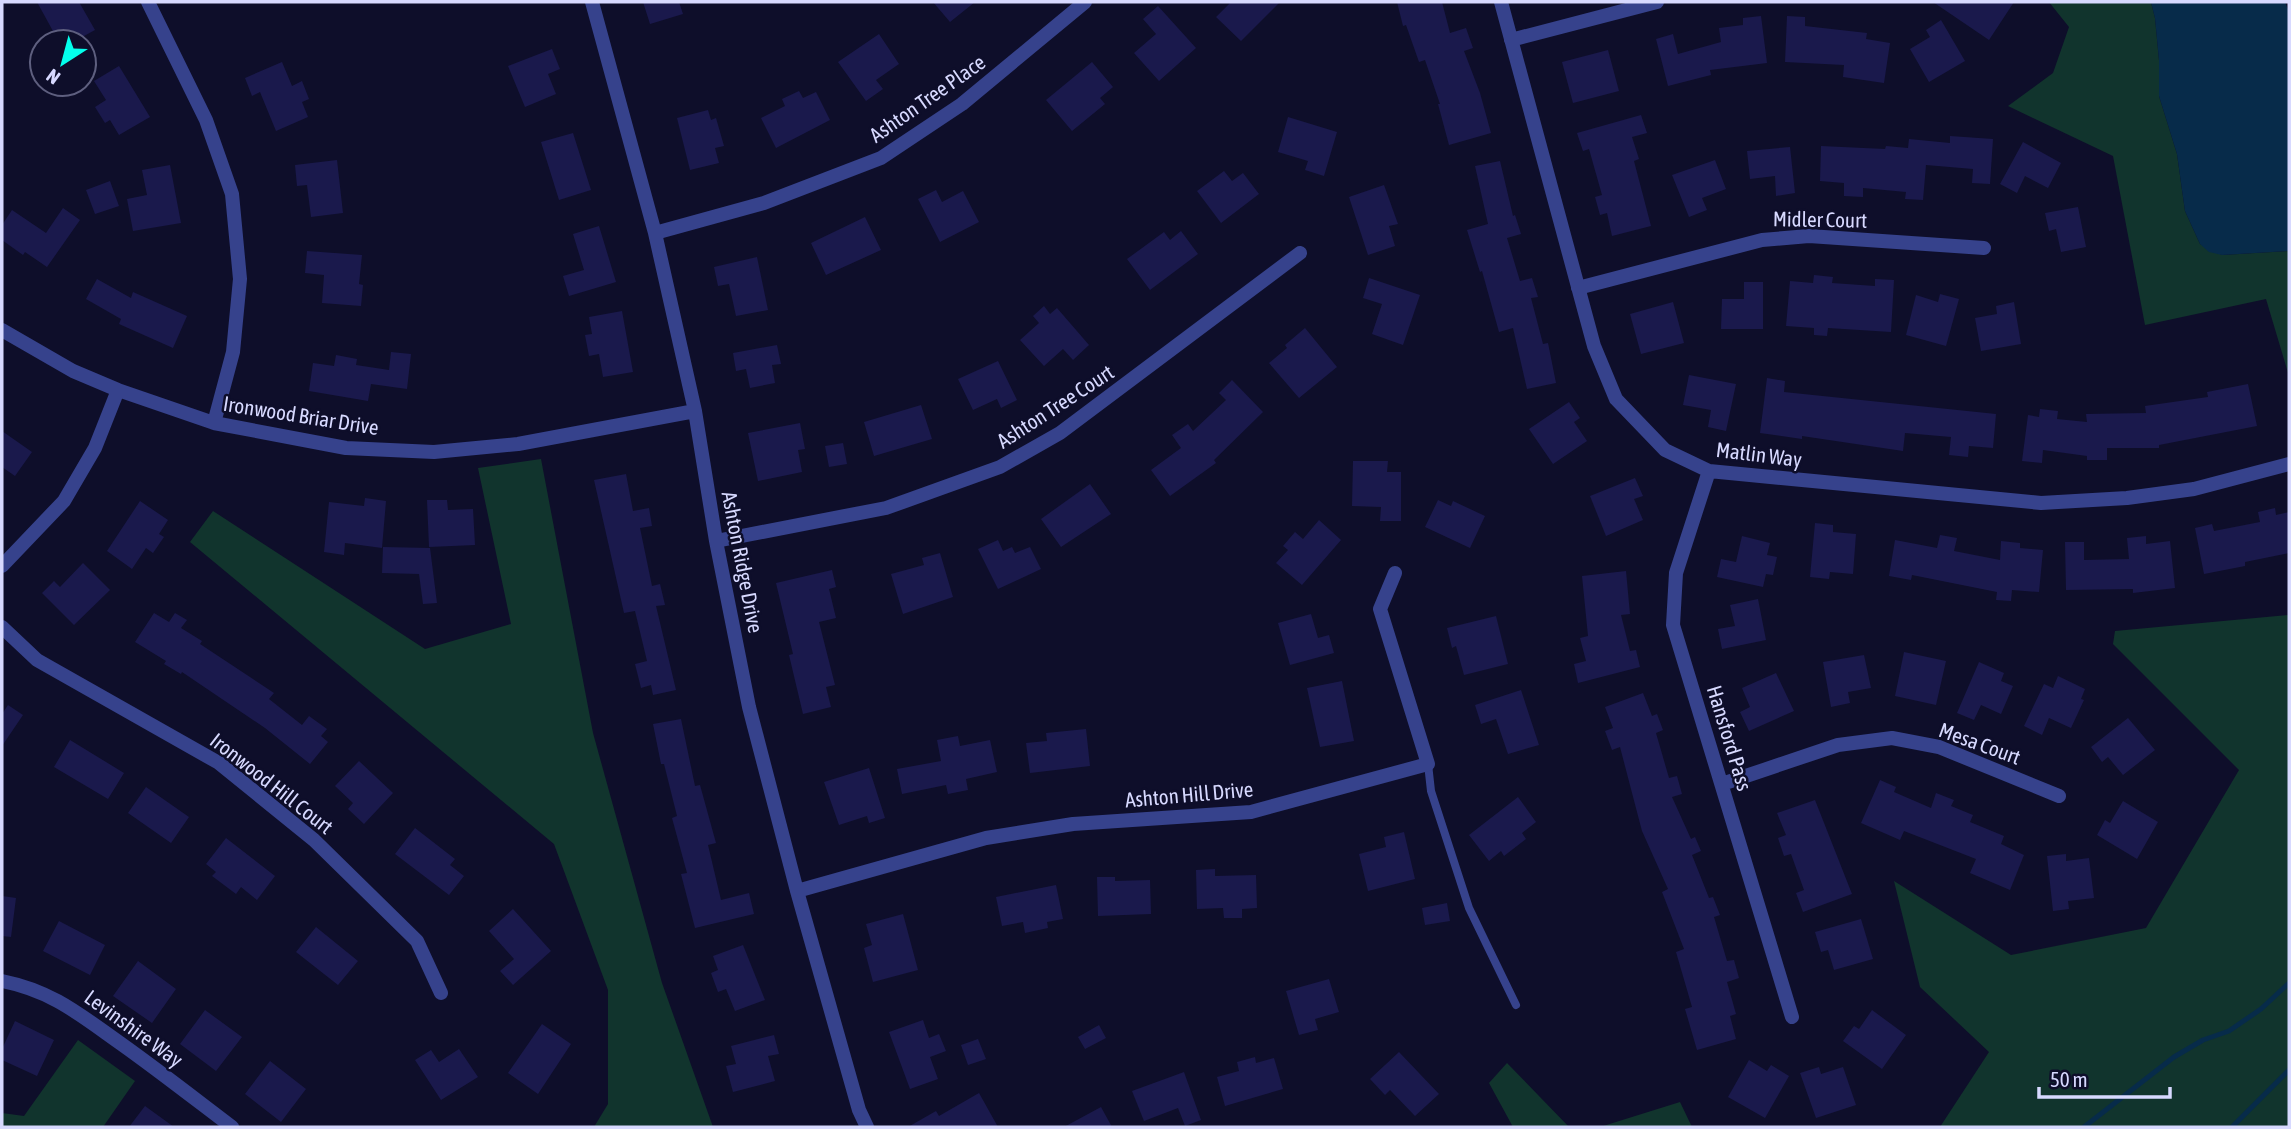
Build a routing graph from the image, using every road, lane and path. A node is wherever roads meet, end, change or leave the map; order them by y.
1 (148, 2) edge
2 (592, 2) edge
3 (1085, 2) edge
4 (1501, 2) edge
5 (1657, 2) edge
6 (1511, 40) junction
7 (655, 233) junction
8 (1984, 248) dead end
9 (1300, 253) dead end
10 (1578, 288) junction
11 (2, 330) edge
12 (118, 390) junction
13 (695, 411) junction
14 (214, 424) junction
15 (2289, 464) edge
16 (1709, 471) junction
17 (716, 541) junction
18 (2, 566) edge
19 (1395, 573) dead end
20 (2, 627) edge
21 (1427, 764) junction
22 (1722, 784) junction
23 (2059, 796) dead end
24 (797, 891) junction
25 (2, 981) edge
26 (441, 993) dead end
27 (1516, 1005) dead end
28 (1792, 1017) dead end
29 (232, 1127) edge
30 (867, 1127) edge

1 - 14 street
2 - 7 street, Ashton Ridge Drive
3 - 7 street, Ashton Tree Place
4 - 6 street, Matlin Way
5 - 6 street
6 - 10 street, Matlin Way
7 - 13 street, Ashton Ridge Drive
8 - 10 street, Midler Court
9 - 17 street, Ashton Tree Court
10 - 16 street, Matlin Way
11 - 12 street, Ironwood Briar Drive
12 - 14 street, Ironwood Briar Drive
12 - 18 street
13 - 14 street, Ironwood Briar Drive
13 - 17 street, Ashton Ridge Drive
15 - 16 street, Matlin Way
16 - 22 street, Hansford Pass
17 - 24 street, Ashton Ridge Drive
19 - 21 street
20 - 26 street, Ironwood Hill Court
21 - 24 street, Ashton Hill Drive
21 - 27 lane
22 - 23 street, Mesa Court
22 - 28 street, Hansford Pass
24 - 30 street, Ashton Ridge Drive
25 - 29 street, Levinshire Way

